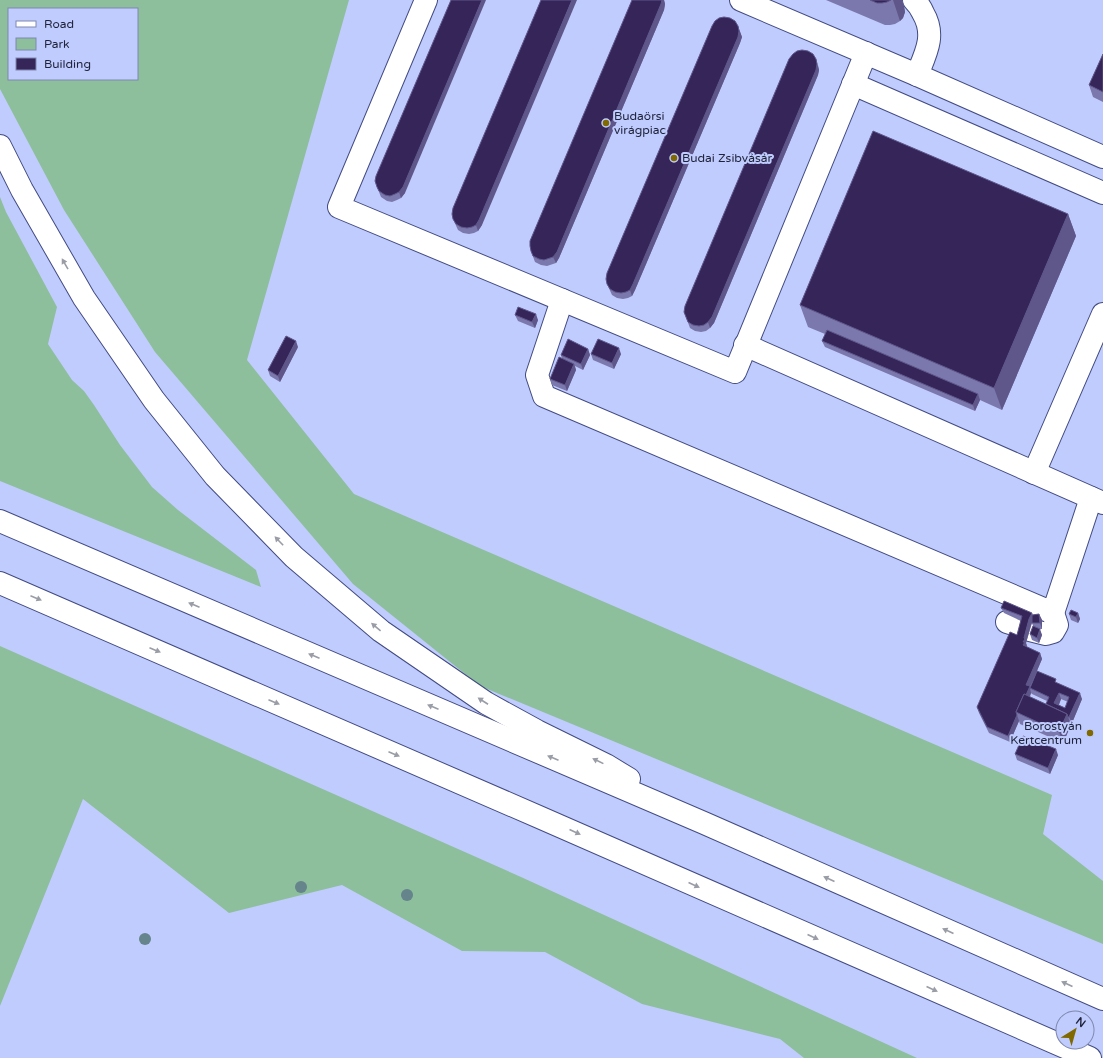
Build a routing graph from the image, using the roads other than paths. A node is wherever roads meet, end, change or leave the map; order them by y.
1 (426, 0) edge
2 (741, 0) edge
3 (914, 0) edge
4 (866, 53) junction
5 (917, 74) junction
6 (853, 84) junction
7 (0, 146) edge
8 (1103, 157) edge
9 (1103, 193) edge
10 (562, 300) junction
11 (1103, 314) edge
12 (745, 346) junction
13 (1034, 473) junction
14 (1097, 500) edge
15 (0, 521) edge
16 (0, 583) edge
17 (1053, 613) junction
18 (1020, 626) edge
19 (704, 823) junction
20 (1103, 999) edge
21 (1090, 1058) edge

1 - 10 main road
2 - 4 main road
3 - 5 main road
4 - 5 main road
4 - 6 main road
5 - 8 main road
6 - 9 main road
6 - 12 main road
19 -> 7 main road
10 - 12 main road
10 - 17 main road
11 - 13 main road
12 - 13 main road
13 - 14 main road
14 - 17 main road
19 -> 15 main road
16 -> 21 main road
17 - 18 main road
20 -> 19 main road

